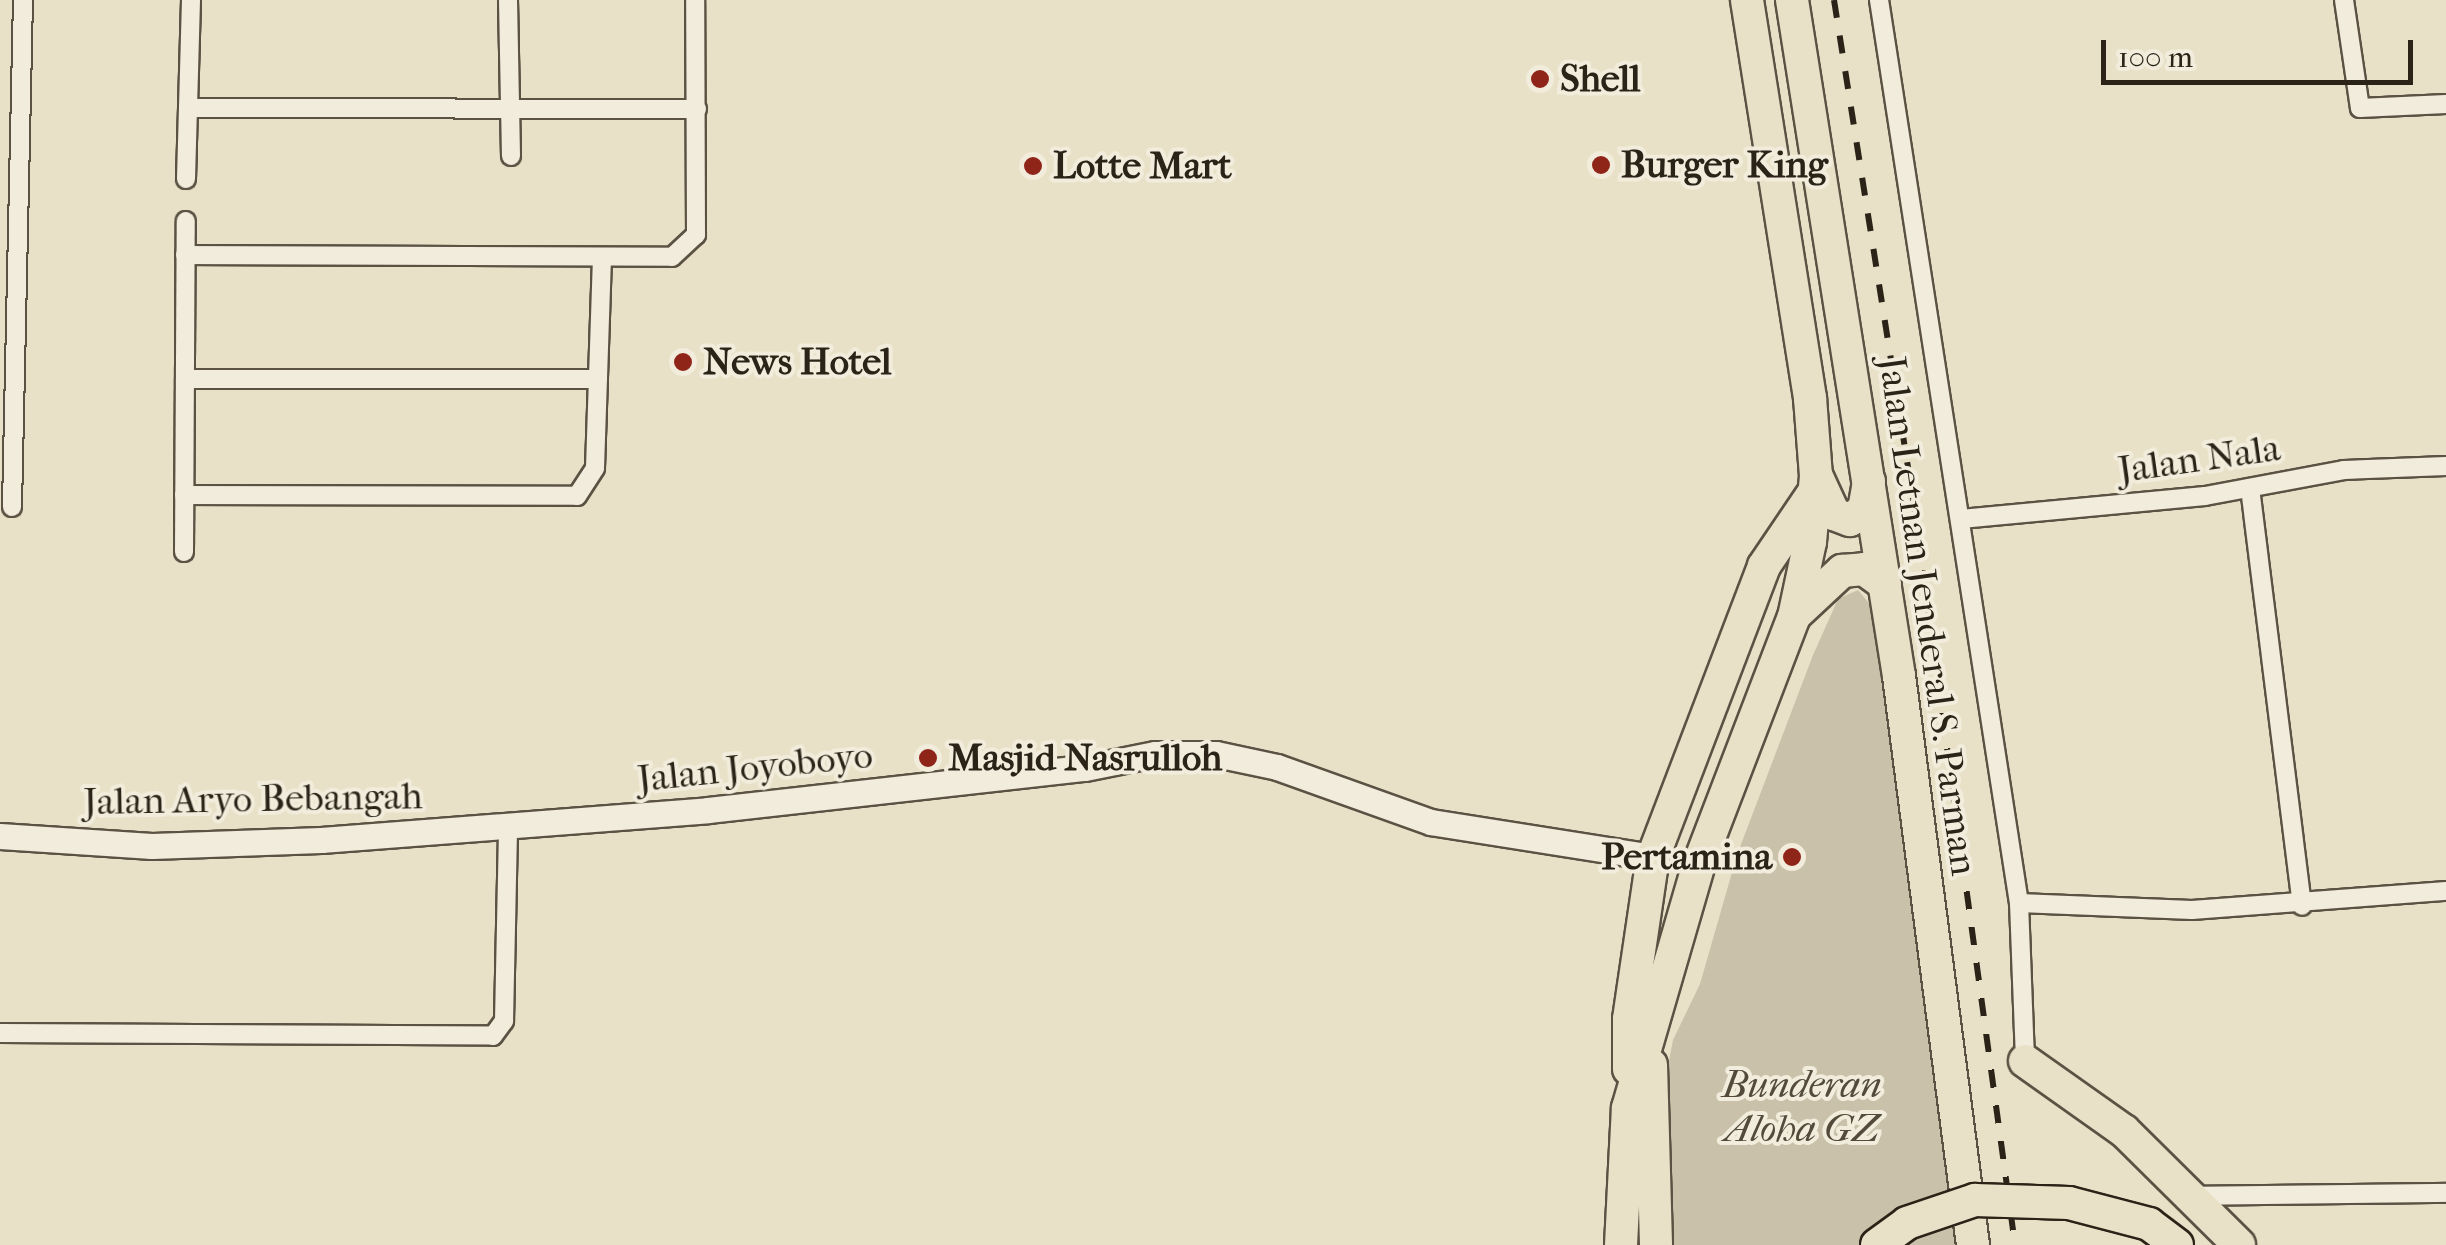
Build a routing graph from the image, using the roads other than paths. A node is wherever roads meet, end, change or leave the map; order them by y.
1 (22, 0) edge
2 (191, 0) edge
3 (508, 0) edge
4 (695, 0) edge
5 (1747, 0) edge
6 (1879, 0) edge
7 (2344, 0) edge
8 (1799, 1) edge
9 (2446, 104) edge
10 (188, 108) junction
11 (697, 109) junction
12 (510, 110) junction
13 (512, 156) dead end
14 (186, 180) dead end
15 (186, 221) dead end
16 (185, 256) junction
17 (602, 258) junction
18 (598, 379) junction
19 (185, 380) junction
20 (2446, 466) edge
21 (1869, 477) junction
22 (1816, 483) junction
23 (2250, 488) junction
24 (184, 494) junction
25 (12, 507) dead end
26 (1961, 519) junction
27 (184, 552) dead end
28 (1884, 584) junction
29 (1794, 617) junction
30 (508, 827) junction
31 (0, 836) edge
32 (1653, 857) junction
33 (2446, 891) edge
34 (2019, 903) junction
35 (2302, 906) junction
36 (0, 1033) edge
37 (1651, 1034) junction
38 (2024, 1061) joint
39 (1628, 1108) junction
40 (2446, 1193) edge
41 (2189, 1196) junction
42 (1621, 1245) edge
43 (1656, 1245) edge
44 (1877, 1245) edge
45 (1973, 1245) edge
46 (2177, 1245) edge
47 (2239, 1245) edge

1 - 25 street
2 - 10 street
3 - 12 street
4 - 11 street
5 - 22 highway
6 - 26 street
7 - 9 street
8 - 21 highway, Jalan Letnan Jenderal S. Parman
10 - 12 street
10 - 14 street
11 - 12 street
11 - 17 street
12 - 13 street
15 - 16 street
16 - 17 street
16 - 19 street
17 - 18 street
18 - 19 street
18 - 24 street
19 - 24 street
20 - 23 street, Jalan Nala
21 - 22 highway
21 - 28 highway, Jalan Letnan Jenderal S. Parman
22 - 29 highway
22 - 32 highway
23 - 26 street, Jalan Nala
23 - 35 street
24 - 27 street
26 - 34 street
28 - 29 highway
28 - 45 highway, Jalan Letnan Jenderal S. Parman
29 - 37 highway
30 - 31 street, Jalan Aryo Bebangah
30 - 32 street, Jalan Joyoboyo
30 - 36 street
32 - 39 highway
33 - 35 street
34 - 35 street
34 - 38 street
37 - 39 highway
37 - 43 highway
38 - 41 highway
39 - 42 highway
40 - 41 street
41 - 47 highway
44 - 46 highway, bridge

